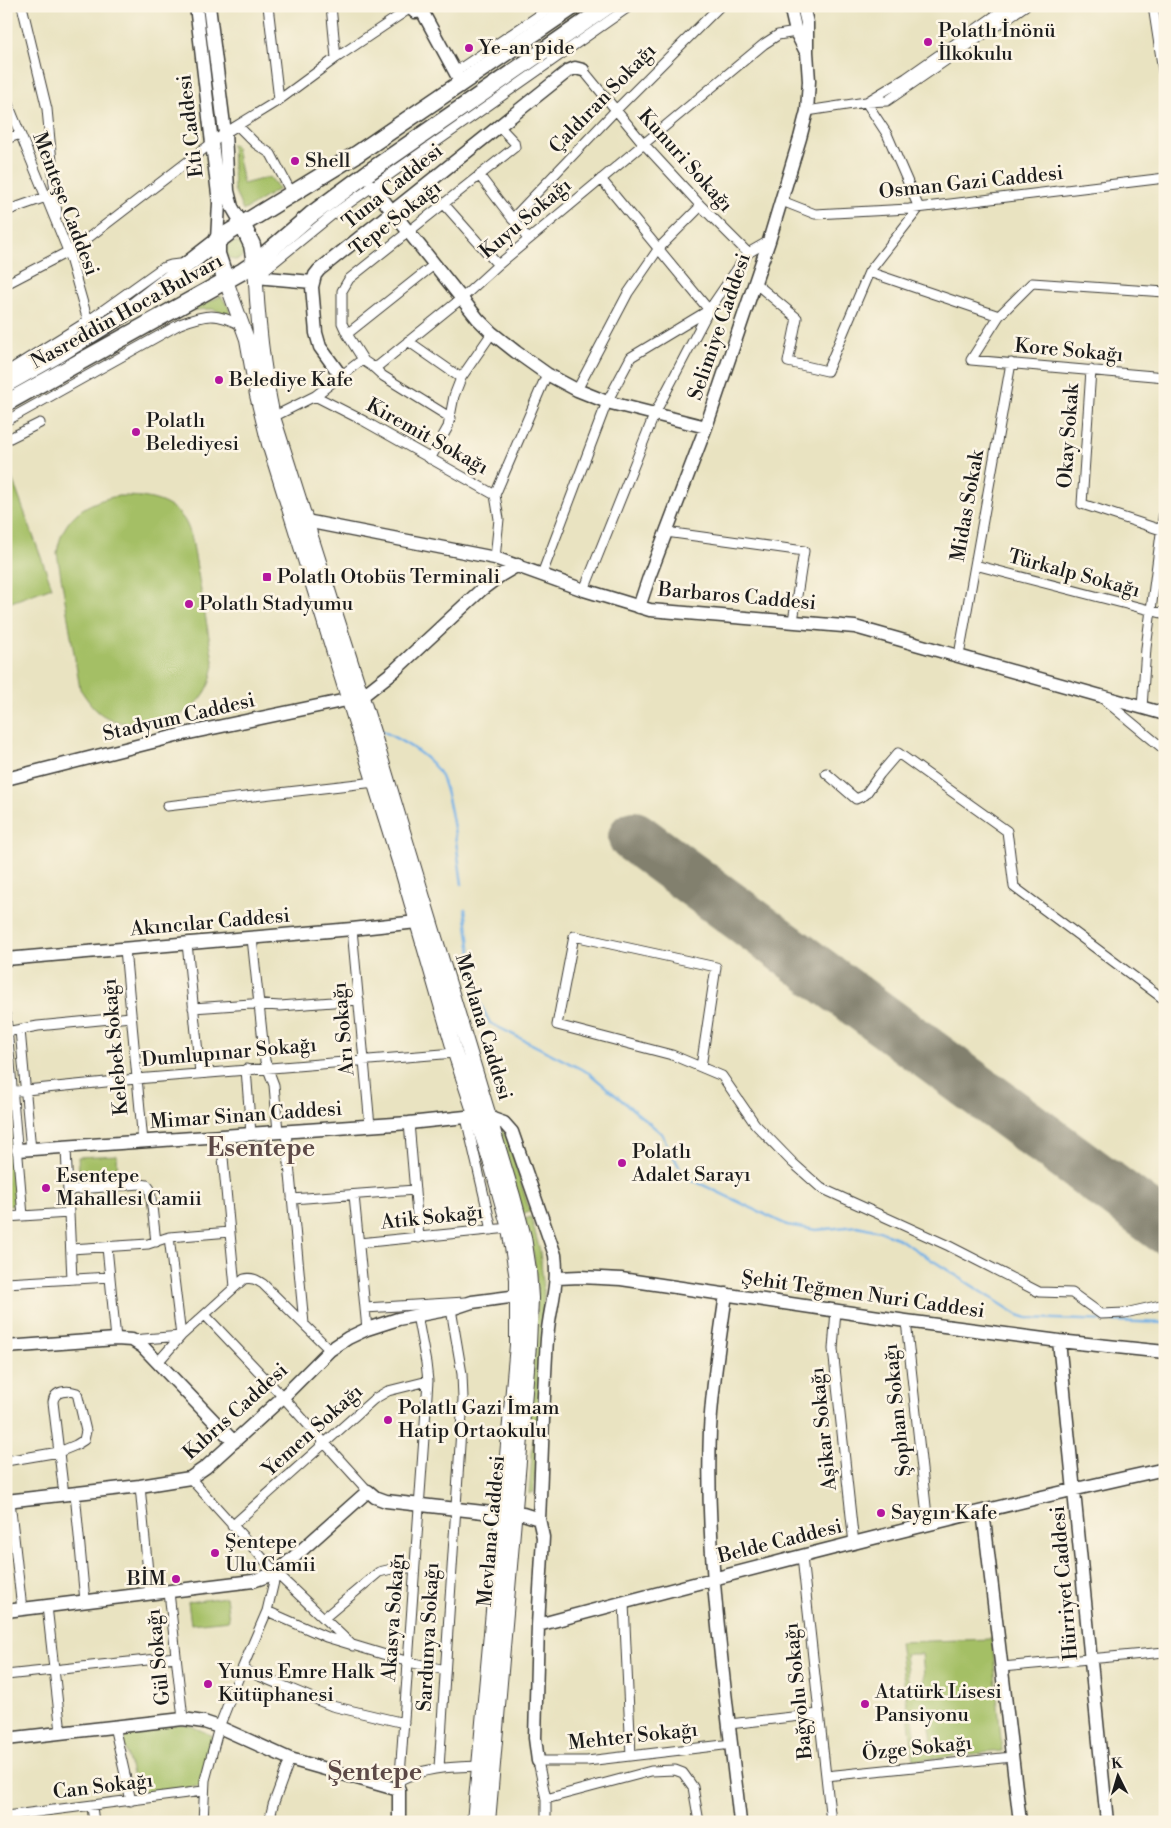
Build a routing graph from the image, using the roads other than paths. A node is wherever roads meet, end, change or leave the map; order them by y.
1 (22, 6) edge
2 (196, 6) edge
3 (209, 6) edge
4 (268, 6) edge
5 (331, 6) edge
6 (552, 6) edge
7 (574, 6) edge
8 (608, 6) edge
9 (630, 6) edge
10 (720, 6) edge
11 (790, 6) edge
12 (803, 6) edge
13 (1009, 6) edge
14 (1025, 6) edge
15 (1153, 6) edge
16 (408, 7) edge
17 (424, 8) edge
18 (796, 32) junction
19 (806, 52) junction
20 (547, 56) junction
21 (336, 58) junction
22 (583, 70) joint
23 (458, 77) junction
24 (1165, 84) edge
25 (6, 99) edge
26 (279, 100) junction
27 (866, 102) junction
28 (616, 110) junction
29 (806, 111) junction
30 (238, 126) junction
31 (499, 126) junction
32 (225, 133) junction
33 (20, 134) junction
34 (6, 139) edge
35 (211, 144) junction
36 (643, 144) junction
37 (479, 175) junction
38 (1165, 178) edge
39 (601, 179) junction
40 (372, 186) junction
41 (292, 194) junction
42 (46, 196) junction
43 (782, 201) junction
44 (444, 204) junction
45 (701, 206) junction
46 (919, 208) junction
47 (6, 211) edge
48 (392, 211) junction
49 (512, 219) junction
50 (311, 223) junction
51 (58, 226) junction
52 (408, 232) junction
53 (229, 233) junction
54 (528, 239) junction
55 (769, 241) junction
56 (659, 248) junction
57 (68, 252) junction
58 (748, 253) junction
59 (190, 263) junction
60 (434, 264) junction
61 (498, 264) junction
62 (251, 270) junction
63 (868, 272) junction
64 (226, 281) junction
65 (312, 282) junction
66 (755, 283) junction
67 (6, 284) edge
68 (1165, 292) edge
69 (462, 298) junction
70 (709, 310) junction
71 (999, 316) junction
72 (88, 321) junction
73 (243, 326) junction
74 (492, 333) junction
75 (346, 334) junction
76 (408, 341) junction
77 (364, 361) junction
78 (1011, 363) junction
79 (374, 367) junction
80 (1091, 370) junction
81 (6, 372) edge
82 (547, 374) junction
83 (341, 376) junction
84 (1165, 377) edge
85 (461, 378) junction
86 (6, 384) edge
87 (51, 388) junction
88 (577, 390) junction
89 (315, 396) junction
90 (606, 402) junction
91 (6, 403) edge
92 (654, 414) junction
93 (273, 417) junction
94 (452, 418) junction
95 (6, 421) edge
96 (40, 423) dead end
97 (706, 426) junction
98 (6, 440) edge
99 (430, 459) junction
100 (495, 495) junction
101 (1165, 503) edge
102 (306, 521) junction
103 (1161, 530) junction
104 (666, 532) junction
105 (495, 558) junction
106 (518, 565) junction
107 (975, 565) junction
108 (542, 574) junction
109 (584, 590) junction
110 (640, 608) junction
111 (1151, 612) junction
112 (1165, 614) edge
113 (793, 621) junction
114 (959, 655) junction
115 (1098, 695) junction
116 (355, 698) junction
117 (1142, 708) junction
118 (1165, 714) edge
119 (1165, 750) edge
120 (826, 773) dead end
121 (6, 779) edge
122 (374, 782) junction
123 (167, 806) dead end
124 (1008, 838) dead end
125 (1014, 887) junction
126 (417, 922) junction
127 (352, 929) junction
128 (252, 938) junction
129 (187, 943) junction
130 (125, 949) junction
131 (6, 959) edge
132 (358, 1000) junction
133 (1165, 1000) edge
134 (258, 1005) junction
135 (193, 1008) junction
136 (6, 1016) edge
137 (131, 1017) junction
138 (20, 1030) junction
139 (7, 1032) edge
140 (455, 1053) junction
141 (364, 1060) junction
142 (266, 1067) junction
143 (700, 1067) junction
144 (246, 1069) junction
145 (200, 1073) junction
146 (136, 1078) junction
147 (25, 1090) junction
148 (10, 1092) edge
149 (471, 1117) junction
150 (490, 1118) junction
151 (409, 1123) junction
152 (370, 1126) junction
153 (282, 1132) junction
154 (252, 1134) junction
155 (221, 1136) junction
156 (143, 1142) junction
157 (66, 1148) junction
158 (24, 1150) junction
159 (68, 1190) junction
160 (415, 1190) junction
161 (354, 1195) junction
162 (292, 1199) junction
163 (69, 1213) junction
164 (23, 1216) junction
165 (6, 1217) edge
166 (509, 1228) junction
167 (492, 1230) junction
168 (230, 1232) junction
169 (169, 1237) junction
170 (419, 1238) junction
171 (156, 1242) junction
172 (359, 1243) junction
173 (107, 1247) junction
174 (71, 1250) junction
175 (110, 1277) junction
176 (557, 1278) junction
177 (72, 1279) junction
178 (6, 1283) edge
179 (235, 1287) junction
180 (726, 1294) junction
181 (518, 1296) junction
182 (472, 1302) junction
183 (1165, 1304) edge
184 (365, 1308) junction
185 (451, 1309) junction
186 (836, 1310) junction
187 (417, 1314) junction
188 (205, 1315) junction
189 (906, 1321) junction
190 (304, 1324) junction
191 (367, 1329) junction
192 (181, 1336) junction
193 (116, 1339) junction
194 (132, 1340) junction
195 (1059, 1341) junction
196 (6, 1347) edge
197 (330, 1350) junction
198 (1165, 1352) edge
199 (158, 1362) junction
200 (428, 1381) junction
201 (283, 1397) junction
202 (234, 1442) junction
203 (325, 1442) junction
204 (59, 1452) junction
205 (6, 1461) edge
206 (1163, 1469) edge
207 (190, 1478) junction
208 (140, 1486) junction
209 (1074, 1489) junction
210 (368, 1491) junction
211 (69, 1494) junction
212 (1165, 1496) edge
213 (8, 1501) edge
214 (419, 1505) junction
215 (454, 1509) junction
216 (983, 1511) junction
217 (507, 1514) junction
218 (539, 1519) junction
219 (928, 1525) junction
220 (232, 1526) junction
221 (854, 1544) junction
222 (802, 1557) junction
223 (414, 1568) junction
224 (276, 1573) junction
225 (713, 1578) junction
226 (169, 1592) junction
227 (150, 1594) junction
228 (85, 1601) junction
229 (624, 1602) junction
230 (47, 1606) junction
231 (22, 1609) junction
232 (6, 1611) edge
233 (267, 1611) junction
234 (324, 1618) junction
235 (538, 1625) junction
236 (353, 1646) junction
237 (1165, 1652) edge
238 (176, 1657) junction
239 (1090, 1659) junction
240 (409, 1662) junction
241 (1002, 1667) junction
242 (242, 1668) junction
243 (54, 1669) junction
244 (446, 1670) junction
245 (6, 1675) edge
246 (819, 1714) junction
247 (183, 1719) junction
248 (404, 1723) junction
249 (729, 1724) junction
250 (114, 1726) junction
251 (219, 1727) junction
252 (61, 1732) junction
253 (6, 1738) edge
254 (732, 1744) junction
255 (631, 1756) junction
256 (1012, 1757) junction
257 (290, 1759) junction
258 (538, 1761) junction
259 (479, 1766) junction
260 (439, 1768) junction
261 (826, 1776) junction
262 (399, 1786) junction
263 (204, 1791) junction
264 (546, 1799) junction
265 (131, 1801) junction
266 (92, 1807) junction
267 (6, 1816) edge
268 (94, 1822) edge
269 (203, 1822) edge
270 (269, 1822) edge
271 (399, 1822) edge
272 (474, 1822) edge
273 (488, 1822) edge
274 (546, 1822) edge
275 (699, 1822) edge
276 (740, 1822) edge
277 (831, 1822) edge
278 (1020, 1822) edge
279 (1107, 1822) edge

1 - 51 street
2 - 35 street, Eti Caddesi
3 - 32 street, Eti Caddesi
4 - 26 street
5 - 21 street
6 - 23 street
7 - 23 highway, Nasreddin Hoca Bulvarı
8 - 20 highway, Nasreddin Hoca Bulvarı
9 - 20 street
10 - 28 street, Çaldıran Sokağı
11 - 18 street, Selimiye Caddesi
12 - 19 street, Selimiye Caddesi
13 - 27 street
14 - 27 street
15 - 24 street
16 - 17 street
16 - 21 street
17 - 23 street
18 - 19 street, Selimiye Caddesi
18 - 36 street, Kuyu Sokağı
19 - 29 street, Selimiye Caddesi
20 - 40 street
20 - 50 highway, Nasreddin Hoca Bulvarı
21 - 26 street
22 - 28 street, Kunuri Sokağı
22 - 31 street, Tuna Caddesi
23 - 41 highway, Nasreddin Hoca Bulvarı
25 - 33 street, Menteşe Caddesi
26 - 30 street
27 - 29 street
27 - 46 street
28 - 36 street, Kunuri Sokağı
28 - 49 street, Çaldıran Sokağı
29 - 43 street, Selimiye Caddesi
30 - 32 street
30 - 41 street
31 - 37 street, Tepe Sokağı
31 - 48 street, Tuna Caddesi
32 - 35 street
32 - 53 street, Eti Caddesi
33 - 34 street
33 - 42 street, Menteşe Caddesi
35 - 53 street, Eti Caddesi
35 - 57 street
36 - 39 street, Kuyu Sokağı
36 - 45 street, Kunuri Sokağı
37 - 44 street, Tepe Sokağı
37 - 49 street
38 - 46 street, Osman Gazi Caddesi
39 - 54 street, Kuyu Sokağı
39 - 56 street
40 - 48 street
40 - 50 street
41 - 53 highway, Nasreddin Hoca Bulvarı
42 - 47 street
42 - 51 street, Menteşe Caddesi
43 - 46 street, Osman Gazi Caddesi
43 - 55 street, Selimiye Caddesi
44 - 52 street, Tepe Sokağı
44 - 61 street
45 - 56 street
45 - 58 street, Kunuri Sokağı
46 - 63 street
48 - 52 street
48 - 65 street, Tuna Caddesi
49 - 54 street
50 - 62 highway, Nasreddin Hoca Bulvarı
51 - 57 street, Menteşe Caddesi
52 - 60 street
52 - 75 street, Tepe Sokağı
53 - 59 highway, Nasreddin Hoca Bulvarı
53 - 62 highway
53 - 64 highway
54 - 61 street, Kuyu Sokağı
55 - 58 street
55 - 66 street, Selimiye Caddesi
56 - 70 street
56 - 88 street
57 - 67 street
57 - 72 street, Menteşe Caddesi
58 - 70 street
59 - 72 street
59 - 86 highway, Nasreddin Hoca Bulvarı
60 - 69 street
60 - 75 street
61 - 69 street, Kuyu Sokağı
62 - 64 highway, Nasreddin Hoca Bulvarı
62 - 65 street
62 - 93 main road, Mevlana Caddesi
63 - 66 street
63 - 71 street
64 - 73 main road, Mevlana Caddesi
64 - 87 highway, Nasreddin Hoca Bulvarı
65 - 83 street
66 - 97 street, Selimiye Caddesi
68 - 71 street
69 - 74 street
69 - 76 street, Kuyu Sokağı
70 - 90 street
70 - 92 street
71 - 78 street, Kore Sokağı
72 - 81 street
73 - 87 street
73 - 116 main road, Mevlana Caddesi
74 - 82 street
74 - 85 street
75 - 77 street, Tepe Sokağı
76 - 79 street, Kuyu Sokağı
76 - 85 street
77 - 79 street
77 - 83 street
78 - 80 street, Kore Sokağı
78 - 107 street, Midas Sokak
79 - 94 street
80 - 84 street, Kore Sokağı
80 - 103 street, Okay Sokak
82 - 88 street
82 - 100 street
83 - 89 street
85 - 94 street
87 - 91 highway, Nasreddin Hoca Bulvarı
87 - 95 street
88 - 90 street
89 - 93 street
89 - 99 street, Kiremit Sokağı
90 - 92 street
90 - 108 street
92 - 97 street
92 - 109 street
93 - 102 main road, Mevlana Caddesi
94 - 99 street
96 - 98 street
97 - 104 street, Selimiye Caddesi
99 - 100 street, Kiremit Sokağı
100 - 105 street
101 - 103 street
102 - 105 street, Barbaros Caddesi
102 - 116 main road, Mevlana Caddesi
103 - 111 street
104 - 110 street, Selimiye Caddesi
104 - 113 street
105 - 106 street, Barbaros Caddesi
106 - 108 street, Barbaros Caddesi
106 - 116 street
107 - 111 street, Türkalp Sokağı
107 - 114 street, Midas Sokak
108 - 109 street, Barbaros Caddesi
109 - 110 street, Barbaros Caddesi
110 - 113 street, Barbaros Caddesi
111 - 112 street, Türkalp Sokağı
111 - 117 street
113 - 114 street, Barbaros Caddesi
114 - 115 street, Barbaros Caddesi
115 - 117 street, Barbaros Caddesi
115 - 119 street
116 - 121 street, Stadyum Caddesi
116 - 122 main road, Mevlana Caddesi
116 - 150 main road, Mevlana Caddesi
117 - 118 street, Barbaros Caddesi
120 - 125 street
122 - 123 street
122 - 126 main road, Mevlana Caddesi
124 - 125 street
125 - 133 street
126 - 127 street, Akıncılar Caddesi
126 - 140 main road, Mevlana Caddesi
127 - 128 street, Akıncılar Caddesi
127 - 132 street, Arı Sokağı
128 - 129 street, Akıncılar Caddesi
128 - 134 street
129 - 130 street, Akıncılar Caddesi
129 - 135 street
130 - 131 street, Akıncılar Caddesi
130 - 137 street, Kelebek Sokağı
132 - 134 street
132 - 141 street, Arı Sokağı
134 - 135 street
134 - 142 street
135 - 145 street
136 - 139 street
137 - 138 street
137 - 146 street, Kelebek Sokağı
138 - 139 street
138 - 147 street
139 - 148 street
140 - 141 street, Dumlupınar Sokağı
140 - 149 main road, Mevlana Caddesi
141 - 142 street, Dumlupınar Sokağı
141 - 152 street, Arı Sokağı
142 - 144 street, Dumlupınar Sokağı
142 - 153 street
143 - 143 street
143 - 183 street
144 - 145 street, Dumlupınar Sokağı
144 - 154 street
145 - 146 street, Dumlupınar Sokağı
146 - 147 street, Dumlupınar Sokağı
146 - 156 street, Kelebek Sokağı
147 - 148 street, Dumlupınar Sokağı
147 - 158 street
148 - 158 street
149 - 151 street, Mimar Sinan Caddesi
149 - 166 main road, Mevlana Caddesi
149 - 167 street
150 - 176 street
150 - 217 main road, Mevlana Caddesi
151 - 152 street, Mimar Sinan Caddesi
151 - 160 street
152 - 153 street, Mimar Sinan Caddesi
153 - 154 street, Mimar Sinan Caddesi
153 - 162 street
154 - 155 street, Mimar Sinan Caddesi
155 - 156 street, Mimar Sinan Caddesi
155 - 168 street
156 - 157 street, Mimar Sinan Caddesi
157 - 158 street, Mimar Sinan Caddesi
157 - 159 street
158 - 164 street
159 - 163 street
159 - 171 street
160 - 161 street
160 - 170 street
161 - 162 street
161 - 172 street
162 - 190 street
163 - 164 street
163 - 174 street
164 - 165 street
166 - 167 street, Atik Sokağı
166 - 181 main road, Mevlana Caddesi
167 - 170 street, Atik Sokağı
168 - 169 street
168 - 179 street
169 - 171 street
169 - 192 street
170 - 172 street, Atik Sokağı
171 - 173 street
172 - 184 street
173 - 174 street
173 - 175 street
174 - 177 street
175 - 177 street
175 - 193 street
176 - 180 street, Şehit Teğmen Nuri Caddesi
176 - 218 street
177 - 178 street
179 - 188 street
179 - 190 street
180 - 186 street, Şehit Teğmen Nuri Caddesi
180 - 225 street
181 - 182 street, Kıbrıs Caddesi
181 - 217 main road, Mevlana Caddesi
182 - 184 street, Kıbrıs Caddesi
182 - 185 street, Kıbrıs Caddesi
184 - 191 street
185 - 187 street, Kıbrıs Caddesi
185 - 215 street, Sardunya Sokağı
186 - 189 street, Şehit Teğmen Nuri Caddesi
186 - 221 street, Aşikar Sokağı
187 - 191 street, Kıbrıs Caddesi
187 - 200 street, Akasya Sokağı
188 - 192 street
188 - 201 street
189 - 195 street, Şehit Teğmen Nuri Caddesi
189 - 219 street, Şophan Sokağı
190 - 197 street
191 - 197 street, Kıbrıs Caddesi
192 - 194 street
192 - 199 street
193 - 194 street
193 - 196 street
194 - 199 street
195 - 198 street, Şehit Teğmen Nuri Caddesi
195 - 209 street, Hürriyet Caddesi
197 - 201 street, Kıbrıs Caddesi
199 - 202 street
200 - 203 street, Yemen Sokağı
200 - 214 street, Akasya Sokağı
201 - 202 street, Kıbrıs Caddesi
201 - 203 street
202 - 207 street, Kıbrıs Caddesi
203 - 210 street
203 - 220 street, Yemen Sokağı
204 - 204 street
204 - 205 street
204 - 211 street
206 - 209 street, Belde Caddesi
206 - 212 street
207 - 208 street, Kıbrıs Caddesi
207 - 220 street
208 - 211 street, Kıbrıs Caddesi
208 - 227 street
209 - 216 street, Belde Caddesi
209 - 239 street, Hürriyet Caddesi
210 - 214 street
210 - 224 street
211 - 213 street, Kıbrıs Caddesi
211 - 228 street
213 - 231 street
214 - 215 street
214 - 223 street, Akasya Sokağı
215 - 217 street
215 - 244 street, Sardunya Sokağı
216 - 219 street, Belde Caddesi
216 - 241 street
217 - 218 street
217 - 259 main road, Mevlana Caddesi
217 - 273 main road, Mevlana Caddesi
218 - 235 street
219 - 221 street, Belde Caddesi
220 - 224 street
221 - 222 street, Belde Caddesi
222 - 225 street, Belde Caddesi
222 - 246 street, Bağyolu Sokağı
223 - 234 street
223 - 240 street, Akasya Sokağı
224 - 226 street
224 - 233 street
224 - 234 street
225 - 229 street, Belde Caddesi
225 - 249 street
226 - 227 street
226 - 238 street, Gül Sokağı
227 - 228 street
228 - 230 street
229 - 235 street, Belde Caddesi
229 - 255 street
230 - 231 street
230 - 243 street
231 - 232 street
233 - 236 street
233 - 242 street
234 - 236 street
235 - 258 street
236 - 240 street
237 - 239 street
238 - 243 street
238 - 247 street, Gül Sokağı
239 - 241 street
239 - 279 street, Hürriyet Caddesi
240 - 244 street
240 - 248 street, Akasya Sokağı
241 - 256 street
242 - 248 street
242 - 251 street
243 - 245 street
243 - 252 street
244 - 260 street, Sardunya Sokağı
246 - 249 street
246 - 261 street, Bağyolu Sokağı
247 - 250 street
247 - 251 street
248 - 262 street, Akasya Sokağı
249 - 254 street
250 - 252 street
250 - 265 street
251 - 257 street
251 - 263 street
252 - 253 street
254 - 255 street, Mehter Sokağı
254 - 276 street
255 - 258 street, Mehter Sokağı
256 - 261 street, Özge Sokağı
256 - 278 street
257 - 262 street
257 - 270 street
258 - 264 street
259 - 260 street
259 - 272 main road, Mevlana Caddesi
260 - 262 street
261 - 277 street, Bağyolu Sokağı
262 - 271 street
263 - 265 street, Can Sokağı
263 - 269 street
264 - 274 street
264 - 275 street
265 - 266 street, Can Sokağı
266 - 267 street, Can Sokağı
266 - 268 street

